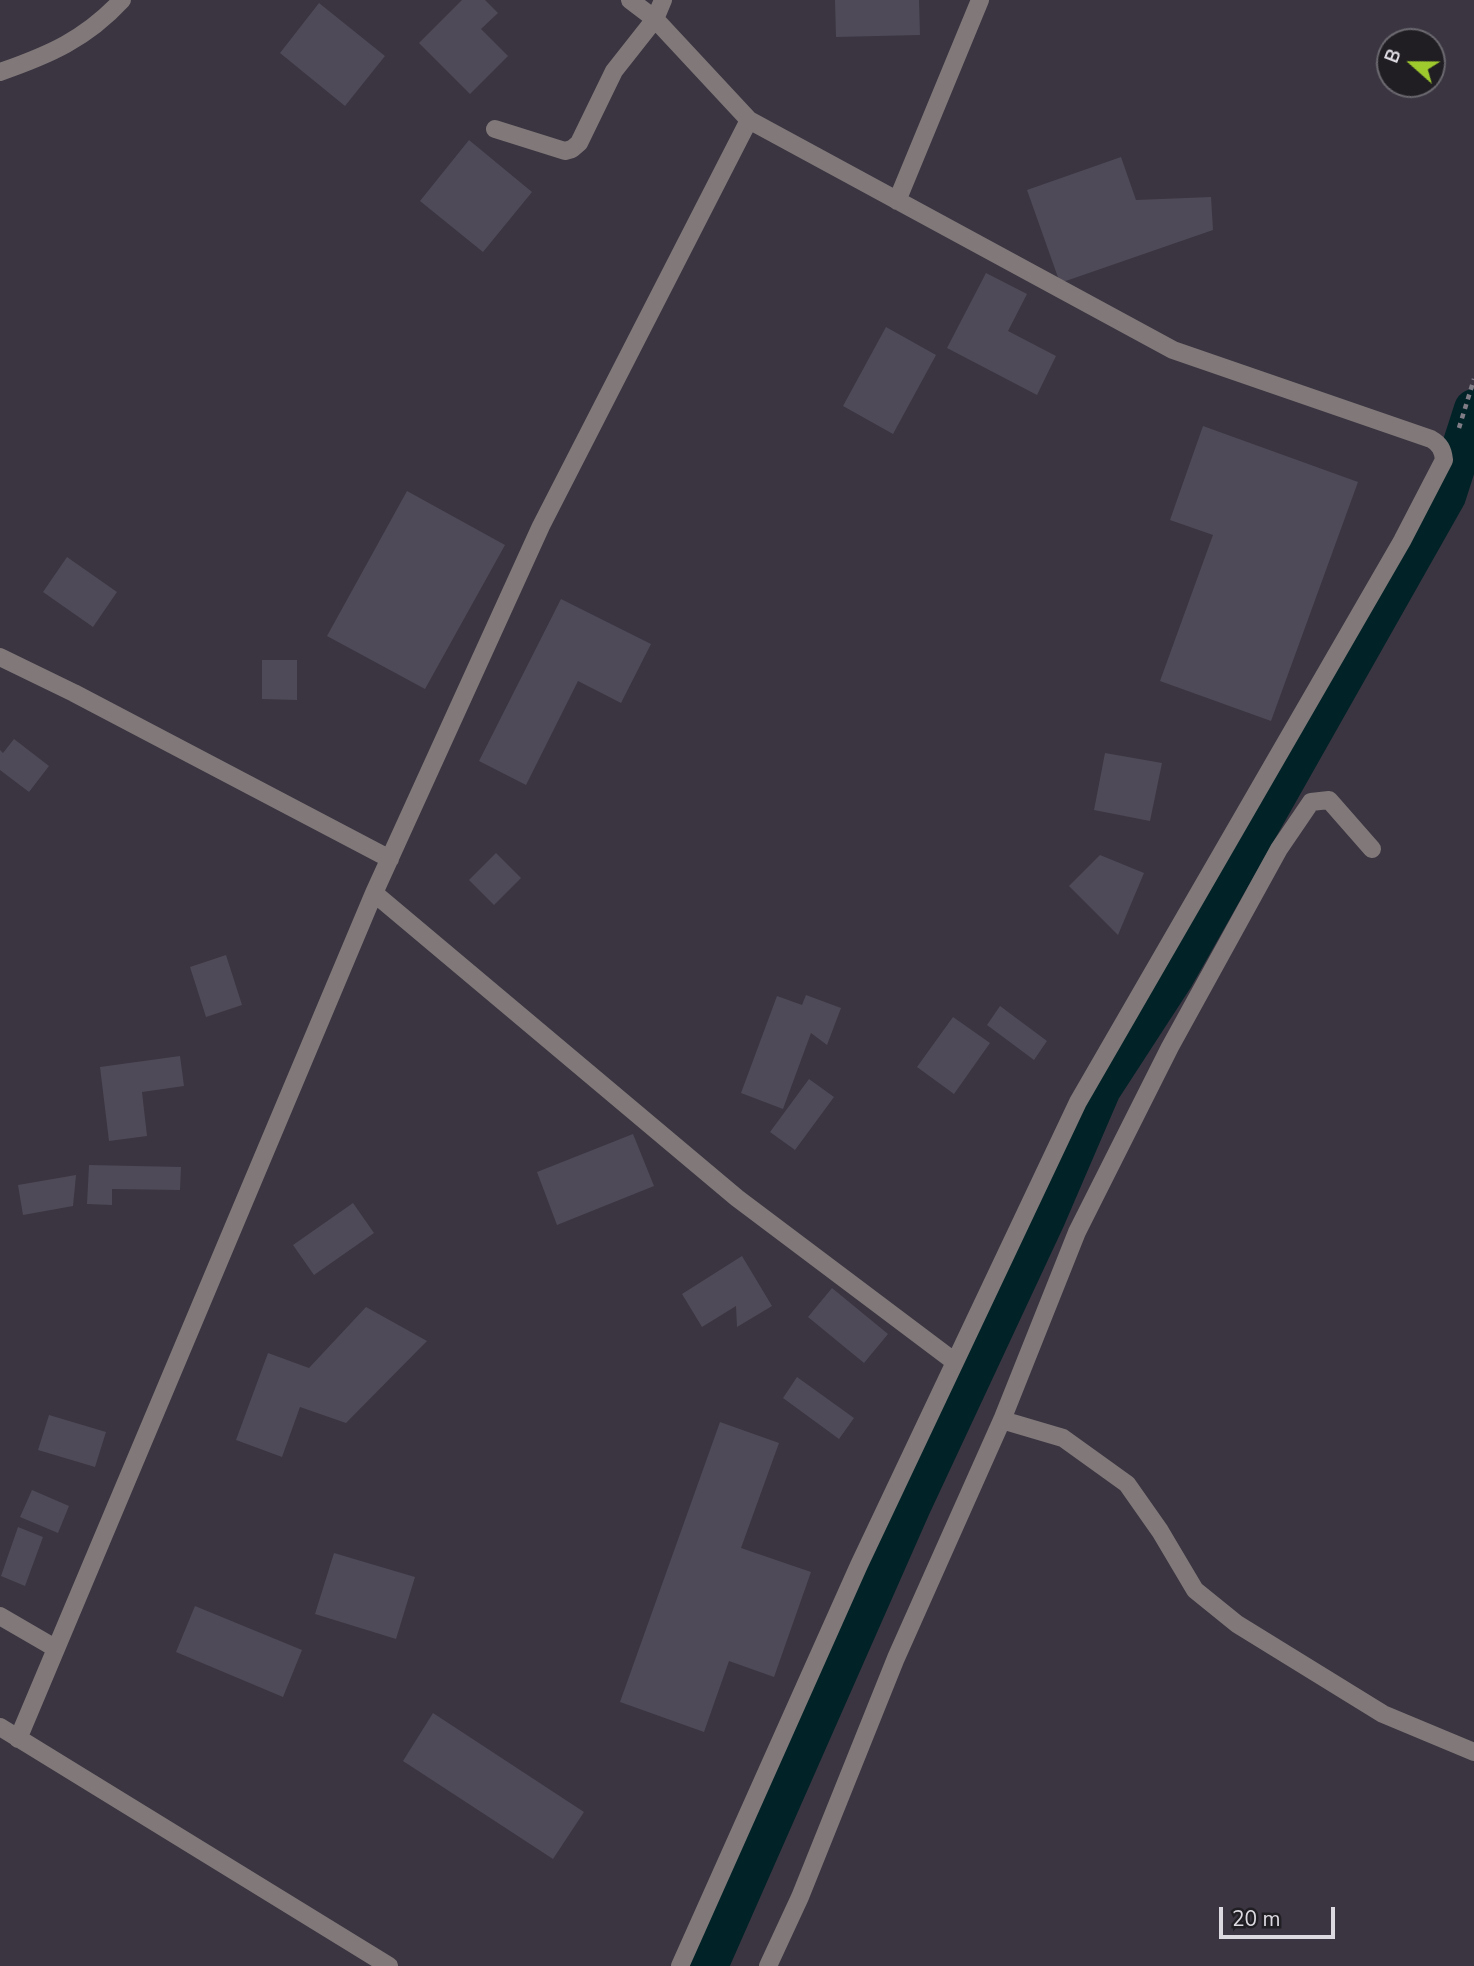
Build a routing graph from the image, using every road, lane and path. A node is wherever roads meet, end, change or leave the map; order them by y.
1 (122, 0) edge
2 (630, 0) edge
3 (663, 0) edge
4 (980, 0) edge
5 (655, 19) junction
6 (0, 72) edge
7 (749, 120) junction
8 (495, 129) dead end
9 (897, 201) junction
10 (1474, 379) edge
11 (1444, 460) junction
12 (0, 657) edge
13 (1372, 849) dead end
14 (390, 859) junction
15 (374, 892) junction
16 (955, 1362) junction
17 (1002, 1420) junction
18 (0, 1616) edge
19 (55, 1648) junction
20 (0, 1727) edge
21 (18, 1739) junction
22 (1474, 1752) edge
23 (389, 1966) edge
24 (680, 1966) edge
25 (768, 1966) edge

1 - 6 street
2 - 5 street
3 - 5 street
4 - 9 street
5 - 7 street
5 - 8 street
7 - 9 street
7 - 14 street
9 - 11 street
10 - 11 path
11 - 16 street
12 - 14 street
13 - 17 street
14 - 15 street
15 - 16 street
15 - 19 street
16 - 24 street
17 - 22 street
17 - 25 street
18 - 19 street
19 - 21 street
20 - 21 street
21 - 23 street

